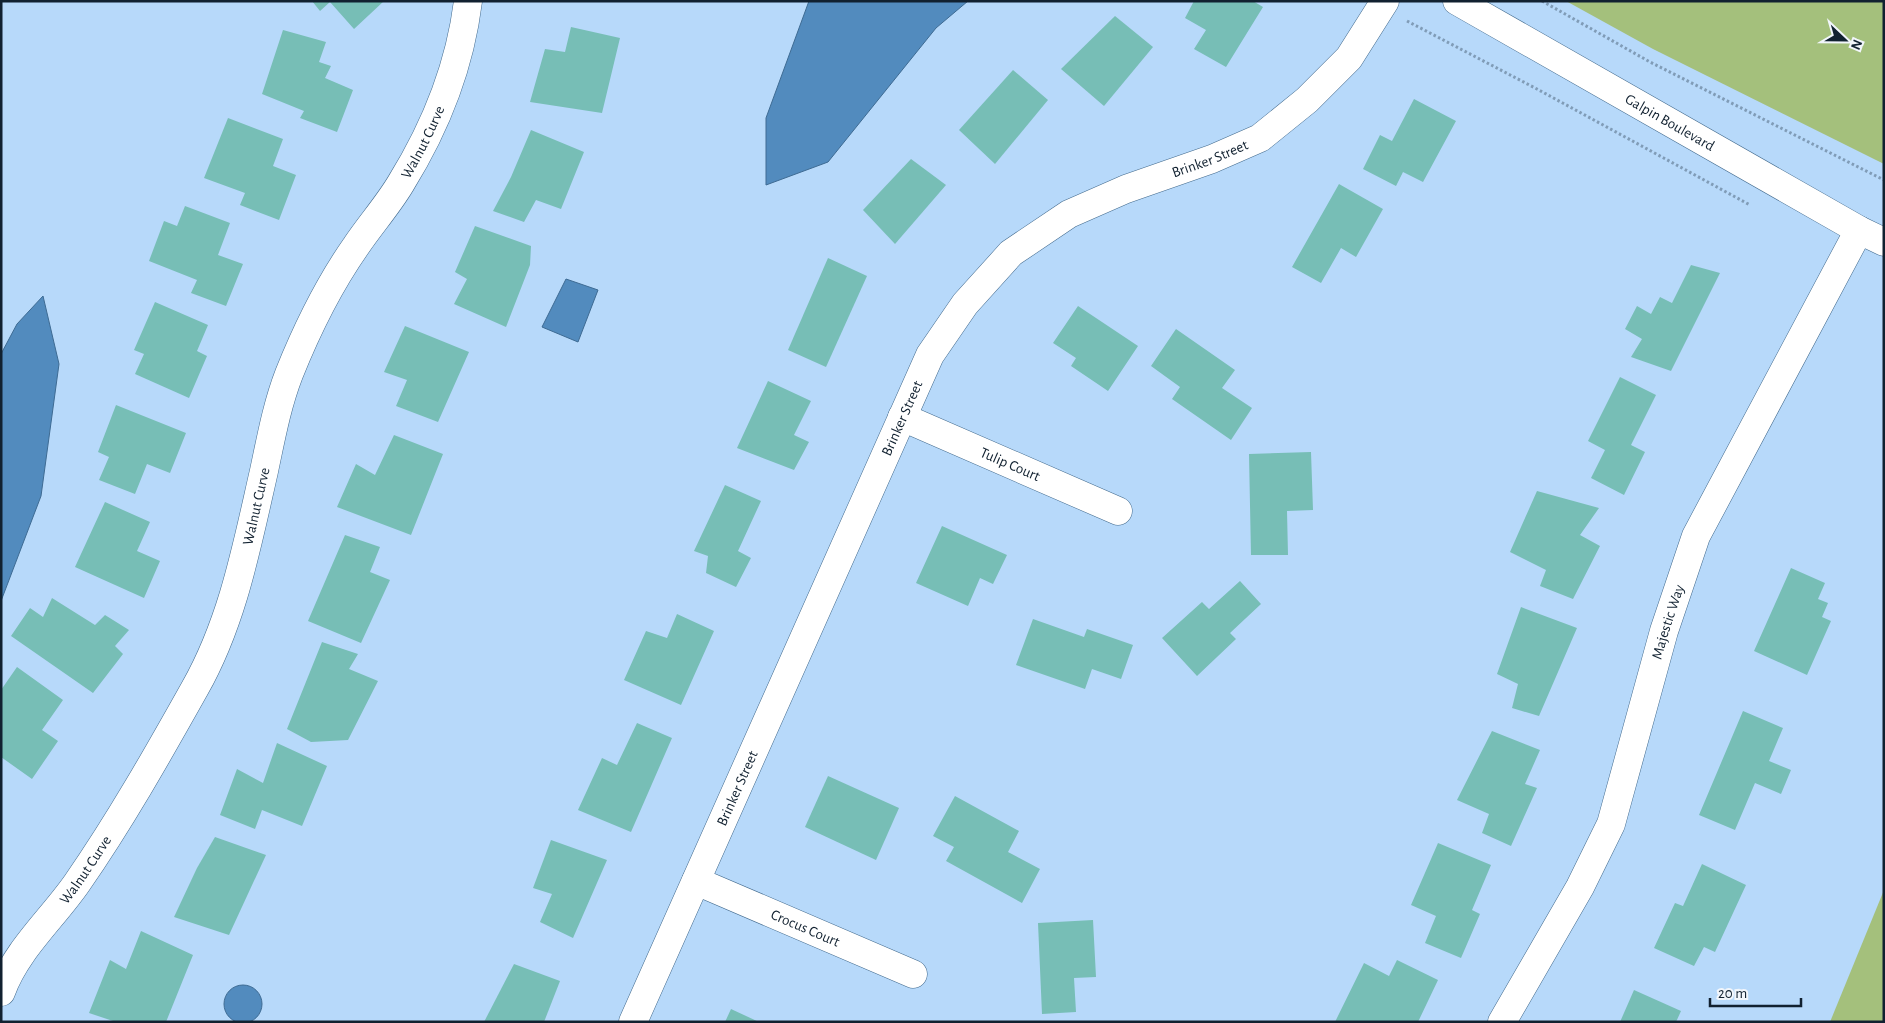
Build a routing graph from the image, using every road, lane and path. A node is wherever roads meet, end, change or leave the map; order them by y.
1 (468, 1) edge
2 (1385, 1) edge
3 (1457, 1) edge
4 (1542, 1) edge
5 (1405, 20) dead end
6 (1884, 180) edge
7 (1751, 205) dead end
8 (1860, 230) junction
9 (1884, 242) edge
10 (902, 417) junction
11 (1118, 511) dead end
12 (696, 881) junction
13 (913, 974) dead end
14 (1, 992) edge
15 (633, 1022) edge
16 (1502, 1022) edge

1 - 14 street, Walnut Curve
2 - 10 street, Brinker Street
3 - 8 street, Galpin Boulevard
4 - 6 path
5 - 7 path
8 - 9 street, Galpin Boulevard
8 - 16 street, Majestic Way
10 - 11 street, Tulip Court
10 - 12 street, Brinker Street
12 - 13 street, Crocus Court
12 - 15 street, Brinker Street

